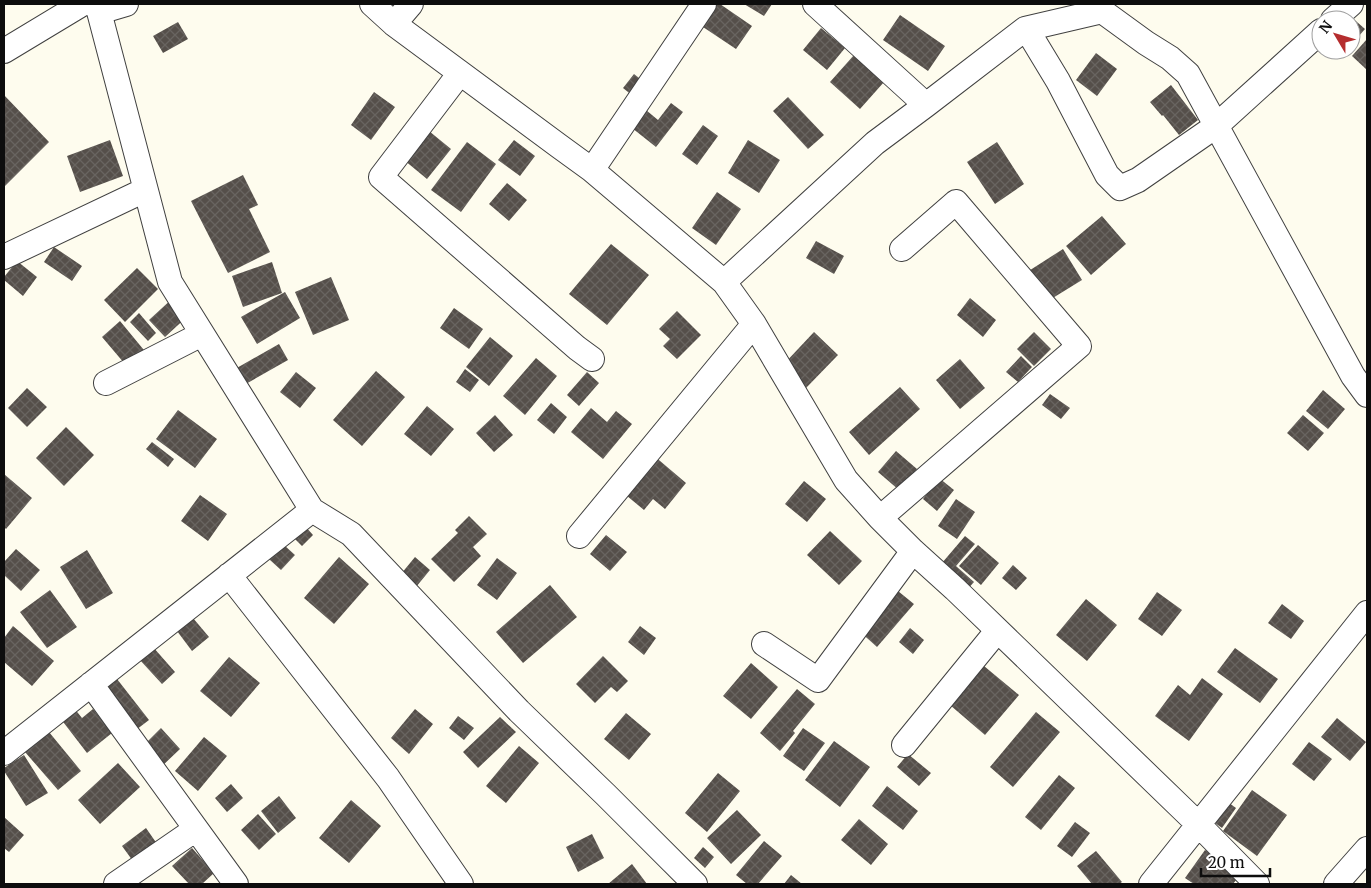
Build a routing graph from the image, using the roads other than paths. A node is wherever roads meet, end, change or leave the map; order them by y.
1 (126, 4) edge
2 (372, 4) edge
3 (411, 4) edge
4 (704, 4) edge
5 (815, 4) edge
6 (93, 7) edge
7 (394, 24) junction
8 (1025, 29) junction
9 (1311, 39) edge
10 (4, 51) edge
11 (460, 72) junction
12 (926, 106) junction
13 (1216, 126) junction
14 (592, 170) junction
15 (145, 190) junction
16 (902, 249) dead end
17 (4, 257) edge
18 (724, 282) junction
19 (754, 324) junction
20 (202, 334) junction
21 (592, 359) dead end
22 (106, 383) dead end
23 (1367, 395) edge
24 (312, 510) junction
25 (880, 518) junction
26 (579, 536) dead end
27 (913, 551) junction
28 (229, 575) junction
29 (1367, 613) edge
30 (997, 631) junction
31 (764, 644) dead end
32 (91, 684) junction
33 (904, 745) dead end
34 (4, 753) edge
35 (1198, 824) junction
36 (196, 829) junction
37 (1367, 849) edge
38 (116, 884) edge
39 (236, 884) edge
40 (461, 884) edge
41 (695, 884) edge
42 (1151, 884) edge
43 (1257, 884) edge
44 (1336, 884) edge

1 - 6 street
2 - 7 street
3 - 7 street
4 - 14 street
5 - 12 street
6 - 10 street
6 - 15 street
7 - 11 street
8 - 12 street
8 - 13 street
8 - 13 street
9 - 13 street
11 - 14 street
11 - 21 street
12 - 18 street
13 - 23 street
14 - 18 street
15 - 17 street
15 - 20 street
16 - 25 street
18 - 19 street
19 - 25 street
19 - 26 street
20 - 22 street
20 - 24 street
24 - 28 street
24 - 41 street
25 - 27 street
27 - 30 street
27 - 31 street
28 - 32 street
28 - 40 street
29 - 35 street
30 - 33 street
30 - 35 street
32 - 34 street
32 - 36 street
35 - 42 street
35 - 43 street
36 - 38 street
36 - 39 street
37 - 44 street

